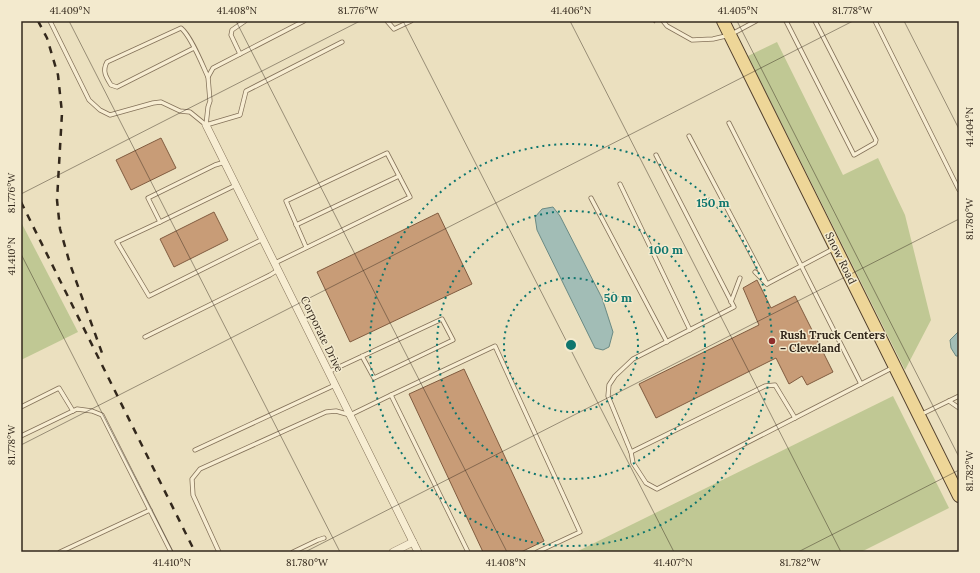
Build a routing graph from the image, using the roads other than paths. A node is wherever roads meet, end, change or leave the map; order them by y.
1 (50, 21) edge
2 (245, 21) edge
3 (292, 21) edge
4 (304, 21) edge
5 (386, 21) edge
6 (411, 21) edge
7 (663, 21) edge
8 (723, 21) edge
9 (756, 21) edge
10 (786, 21) edge
11 (815, 21) edge
12 (875, 21) edge
13 (294, 26) junction
14 (730, 35) junction
15 (342, 42) dead end
16 (194, 48) junction
17 (240, 54) junction
18 (208, 77) junction
19 (729, 124) dead end
20 (206, 125) junction
21 (689, 136) dead end
22 (656, 155) dead end
23 (225, 162) junction
24 (399, 176) junction
25 (620, 184) dead end
26 (236, 185) junction
27 (959, 190) edge
28 (591, 198) dead end
29 (160, 222) junction
30 (296, 225) junction
31 (263, 239) junction
32 (306, 247) junction
33 (836, 248) junction
34 (274, 263) junction
35 (802, 266) junction
36 (278, 270) junction
37 (755, 272) dead end
38 (740, 278) dead end
39 (768, 284) junction
40 (731, 302) junction
41 (690, 330) junction
42 (145, 337) dead end
43 (667, 342) junction
44 (362, 356) junction
45 (895, 366) junction
46 (328, 372) junction
47 (861, 384) junction
48 (335, 385) junction
49 (391, 395) junction
50 (959, 396) edge
51 (949, 401) junction
52 (21, 407) edge
53 (959, 408) edge
54 (72, 411) junction
55 (350, 415) junction
56 (919, 415) junction
57 (795, 418) junction
58 (21, 436) edge
59 (195, 450) dead end
60 (631, 452) junction
61 (958, 491) edge
62 (150, 510) junction
63 (324, 538) dead end
64 (413, 542) junction
65 (60, 552) edge
66 (171, 552) edge
67 (219, 552) edge
68 (293, 552) edge
69 (393, 552) edge
70 (418, 552) edge
71 (468, 552) edge
72 (538, 552) edge

1 - 20 lane
2 - 17 lane
3 - 13 lane
4 - 13 lane
5 - 6 lane
7 - 14 lane
8 - 14 main road, Snow Road
9 - 14 lane
10 - 11 lane
12 - 27 lane
13 - 17 lane
14 - 33 main road, Snow Road
15 - 20 lane
16 - 16 lane
16 - 18 lane
17 - 18 lane
18 - 20 lane
19 - 35 lane
20 - 23 street, Corporate Drive
21 - 39 lane
22 - 40 lane
23 - 26 street, Corporate Drive
23 - 29 lane
24 - 30 lane
24 - 30 lane
24 - 32 lane
25 - 41 lane
26 - 29 lane
26 - 31 street, Corporate Drive
28 - 43 lane
29 - 31 lane
30 - 32 lane
31 - 34 street, Corporate Drive
32 - 34 lane
33 - 35 lane
33 - 45 main road, Snow Road
34 - 36 street, Corporate Drive
35 - 39 lane
35 - 47 lane
36 - 42 lane
36 - 46 street, Corporate Drive
37 - 39 lane
38 - 40 lane
40 - 41 lane
41 - 43 lane
43 - 60 lane
44 - 44 lane
44 - 46 lane
45 - 47 lane
45 - 56 main road, Snow Road
46 - 48 street, Corporate Drive
47 - 57 lane
48 - 55 street, Corporate Drive
48 - 59 lane
49 - 55 lane
49 - 71 lane
49 - 72 lane
50 - 51 lane
51 - 53 lane
51 - 56 lane
52 - 54 lane
54 - 58 lane
54 - 62 lane
55 - 64 street, Corporate Drive
55 - 67 lane
56 - 61 main road, Snow Road
57 - 60 lane
57 - 60 lane
62 - 65 lane
62 - 66 lane
63 - 68 lane
64 - 69 street
64 - 70 street, Corporate Drive

